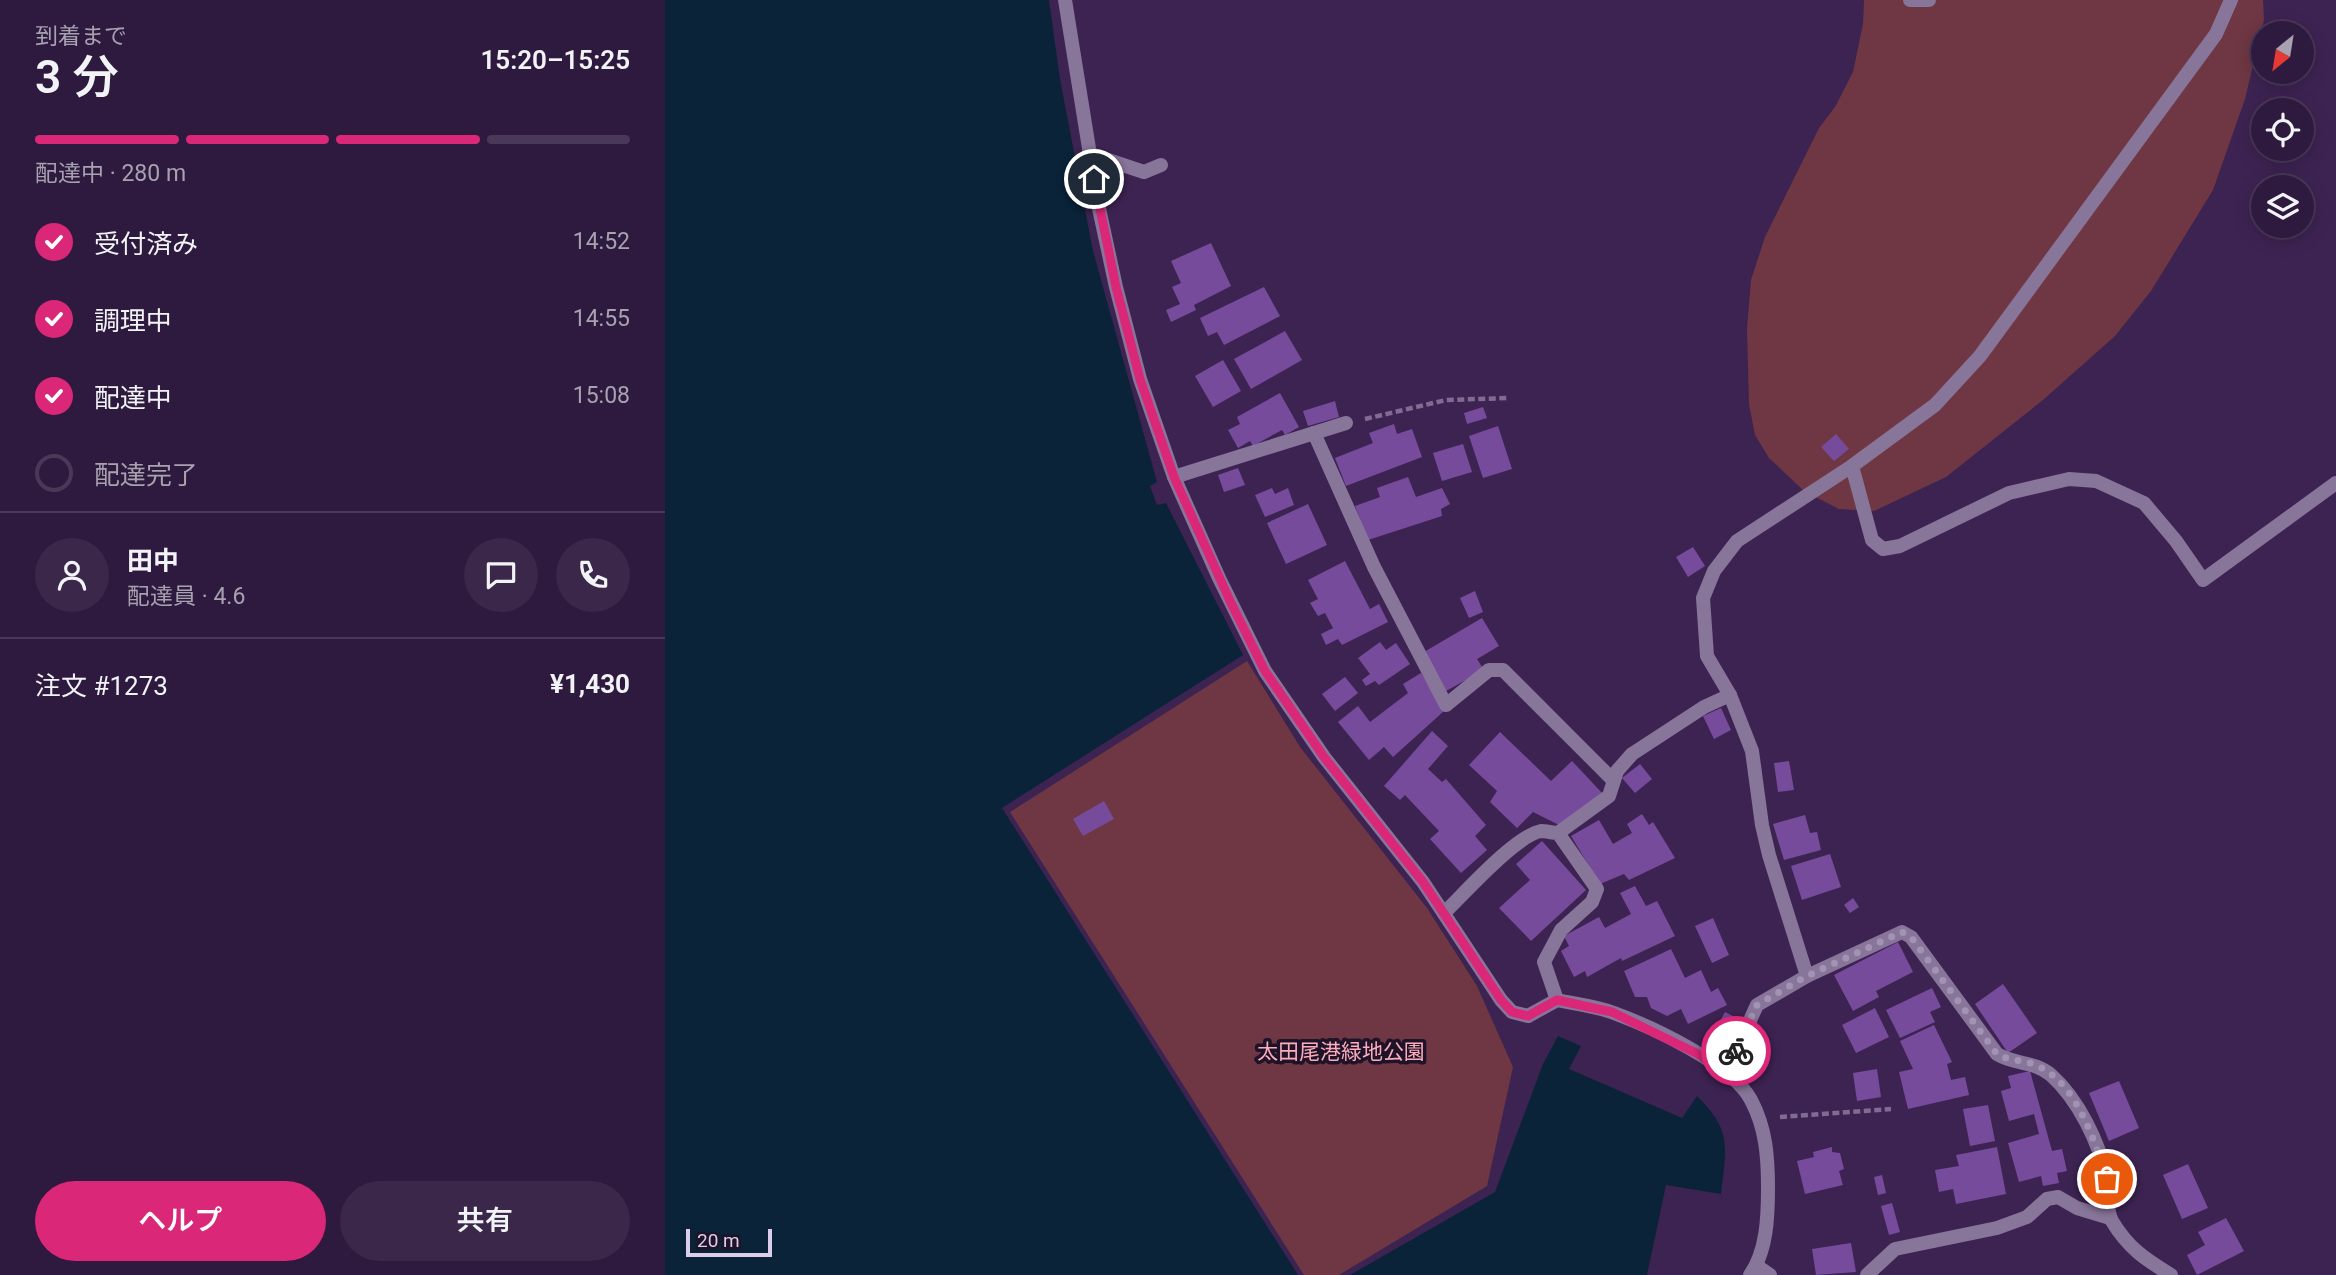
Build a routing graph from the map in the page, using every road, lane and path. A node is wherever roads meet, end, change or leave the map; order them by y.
1 (1065, 0) edge
2 (1910, 0) edge
3 (1929, 0) edge
4 (2231, 0) edge
5 (1090, 154) junction
6 (1161, 165) dead end
7 (1509, 398) dead end
8 (1346, 423) joint
9 (1314, 433) junction
10 (1852, 466) junction
11 (1174, 477) junction
12 (2336, 483) edge
13 (1730, 695) junction
14 (1613, 780) junction
15 (1558, 833) junction
16 (1444, 914) junction
17 (1807, 976) junction
18 (1557, 1000) junction
19 (1725, 1073) junction
20 (1891, 1109) dead end
21 (1760, 1119) junction
22 (2110, 1218) junction
23 (1753, 1270) edge
24 (1770, 1275) edge
25 (1867, 1275) edge
26 (2171, 1275) edge

1 - 5 street
2 - 3 street
4 - 10 street
5 - 6 street
5 - 11 street
7 - 8 path
8 - 9 street
9 - 11 street
9 - 14 street
10 - 12 street
10 - 13 street
11 - 16 street
13 - 14 street
13 - 17 street
14 - 15 street
15 - 16 street
15 - 18 street
16 - 18 street
17 - 19 street
17 - 22 street
18 - 19 street
19 - 21 street
20 - 21 path
21 - 23 street
22 - 25 street
22 - 26 street
23 - 24 street

